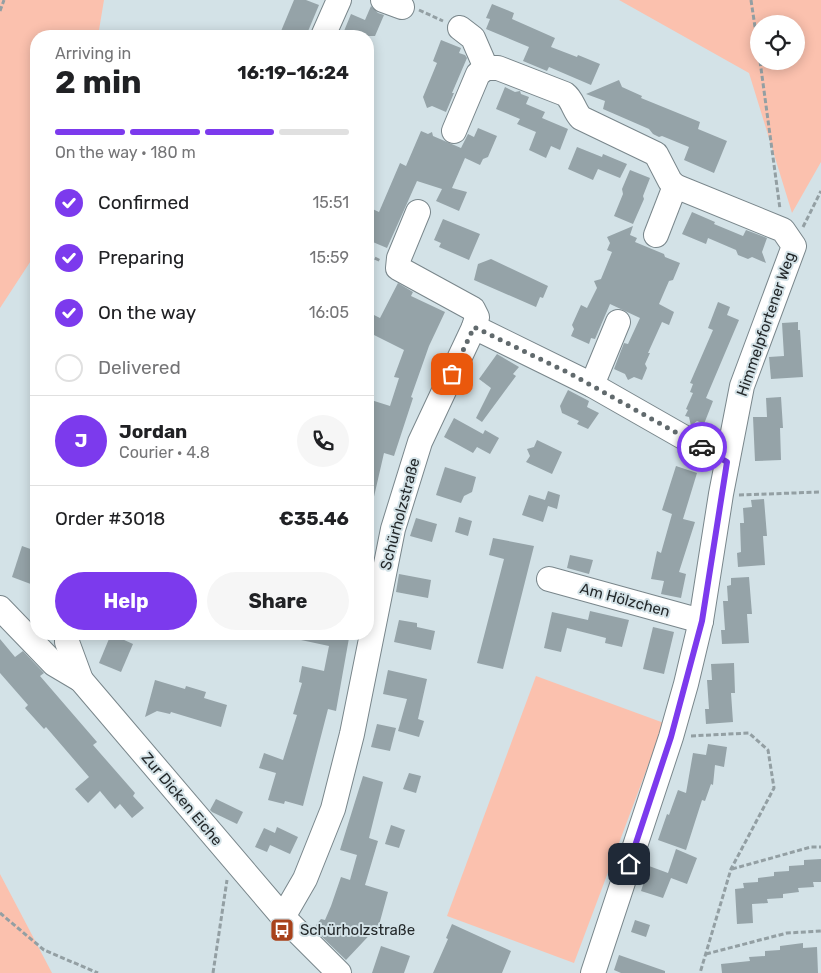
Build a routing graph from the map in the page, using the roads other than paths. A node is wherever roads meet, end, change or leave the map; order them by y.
1 (339, 0) edge
2 (460, 28) road end
3 (326, 30) edge
4 (486, 68) junction
5 (454, 131) dead end
6 (675, 186) junction
7 (418, 212) dead end
8 (656, 235) dead end
9 (618, 322) dead end
10 (474, 327) junction
11 (592, 385) junction
12 (727, 462) junction
13 (549, 579) dead end
14 (0, 608) edge
15 (702, 621) junction
16 (374, 626) edge
17 (30, 639) edge
18 (31, 640) edge
19 (67, 640) edge
20 (371, 640) edge
21 (81, 680) junction
22 (283, 917) junction
23 (339, 973) edge
24 (593, 973) edge

1 - 3 street
2 - 4 street
4 - 5 street
4 - 6 street
6 - 8 street
6 - 12 street, Himmelpfortener Weg
7 - 10 street
9 - 11 street
10 - 11 street
10 - 16 street, Schürholzstraße
11 - 12 street
12 - 15 street, Himmelpfortener Weg
13 - 15 street, Am Hölzchen
14 - 17 street, Zur Dicken Eiche
15 - 24 street, Himmelpfortener Weg
18 - 21 street, Zur Dicken Eiche
19 - 21 street, Zur Dicken Eiche
20 - 22 street, Schürholzstraße
21 - 22 street, Zur Dicken Eiche
22 - 23 street

